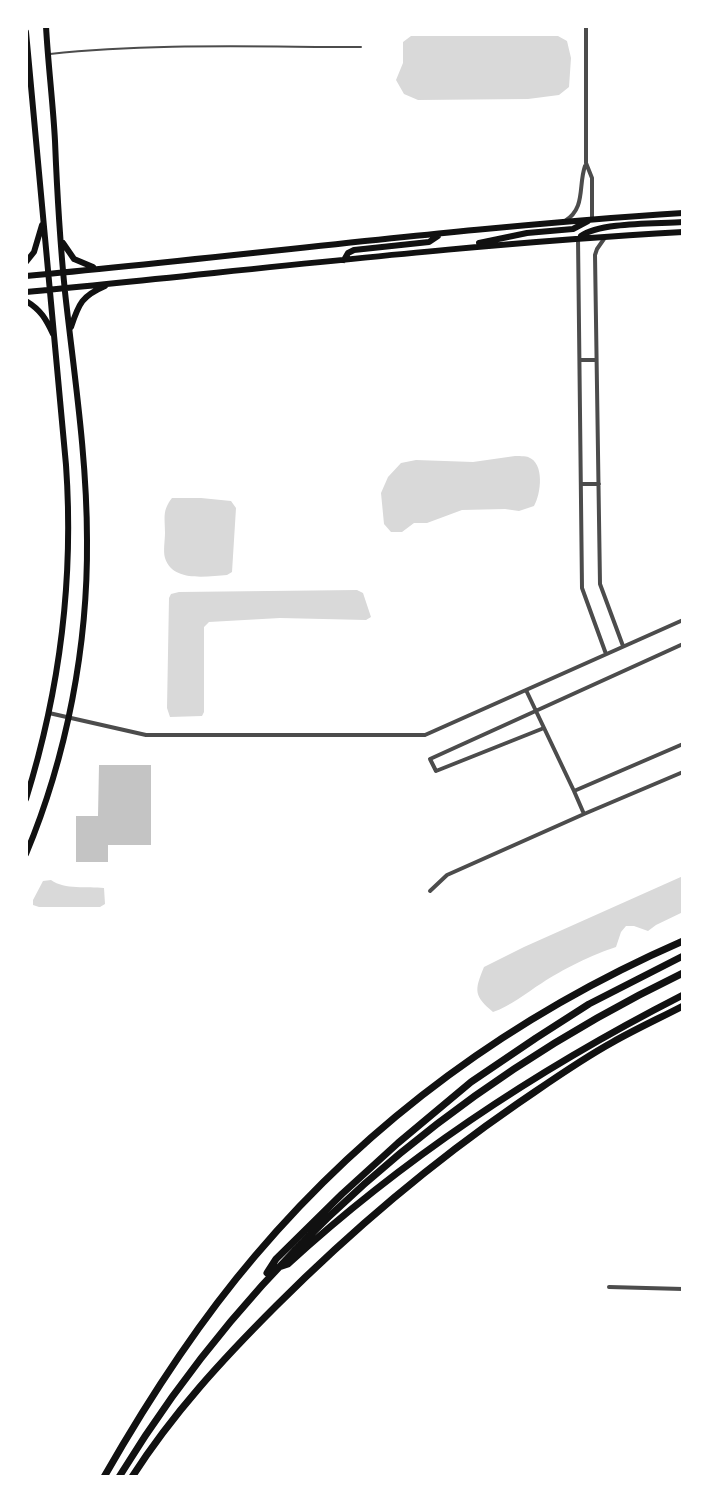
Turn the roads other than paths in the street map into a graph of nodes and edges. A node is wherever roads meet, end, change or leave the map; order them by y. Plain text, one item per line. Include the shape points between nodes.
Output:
1 (46, 26) edge
2 (586, 26) edge
3 (26, 32) edge
4 (361, 47) dead end
5 (48, 55) junction
6 (586, 163) junction
7 (683, 213) edge
8 (44, 217) junction
9 (592, 219) junction
10 (565, 221) junction
11 (683, 222) edge
12 (683, 232) edge
13 (441, 234) junction
14 (606, 236) junction
15 (578, 238) junction
16 (61, 239) junction
17 (468, 247) junction
18 (344, 260) junction
19 (26, 262) edge
20 (101, 269) junction
21 (64, 272) junction
22 (49, 274) junction
23 (26, 276) edge
24 (112, 283) junction
25 (65, 288) junction
26 (51, 289) junction
27 (26, 292) edge
28 (26, 301) edge
29 (70, 330) junction
30 (55, 340) junction
31 (580, 360) junction
32 (596, 360) junction
33 (581, 484) junction
34 (599, 484) junction
35 (683, 621) edge
36 (683, 644) edge
37 (623, 646) junction
38 (606, 654) junction
39 (526, 690) junction
40 (536, 711) junction
41 (49, 713) junction
42 (67, 718) junction
43 (544, 728) junction
44 (683, 744) edge
45 (683, 772) edge
46 (574, 791) junction
47 (26, 799) edge
48 (584, 814) junction
49 (26, 854) edge
50 (430, 891) dead end
51 (683, 941) edge
52 (683, 956) edge
53 (683, 973) edge
54 (683, 995) edge
55 (683, 1006) edge
56 (277, 1268) junction
57 (609, 1287) dead end
58 (683, 1289) edge
59 (255, 1292) junction
60 (104, 1477) edge
61 (119, 1477) edge
62 (132, 1477) edge

1 - 5 main road
2 - 6 street
3 - 8 main road
4 - 5 lane via 183,47
5 - 16 main road
6 - 9 street via 592,178
6 - 10 street via 578,209
7 - 9 main road
8 - 19 main road
8 - 22 main road
9 - 10 main road
9 - 17 main road via 573,229
10 - 13 main road
11 - 15 main road via 603,227
12 - 14 main road
13 - 18 main road via 429,242 354,250
13 - 20 main road
14 - 15 main road
14 - 32 street via 595,255
15 - 17 main road
15 - 31 street
16 - 20 main road via 74,259
16 - 21 main road
17 - 18 main road
18 - 24 main road
20 - 21 main road
21 - 22 main road
21 - 25 main road
22 - 23 main road
22 - 26 main road
24 - 25 main road
24 - 29 main road via 84,298
25 - 26 main road
25 - 29 main road
26 - 27 main road
26 - 30 main road
28 - 30 main road via 39,309
29 - 42 main road via 88,544 85,611
30 - 41 main road via 69,533 66,606
31 - 32 street
31 - 33 street
32 - 34 street
33 - 34 street
33 - 38 street via 582,588
34 - 37 street via 600,584
35 - 37 street
36 - 40 street
37 - 38 street
38 - 39 street
39 - 40 street
39 - 42 street via 425,735 146,735
40 - 43 street
40 - 43 street via 430,759 436,771
41 - 42 street
41 - 47 main road
42 - 49 main road
43 - 46 street
44 - 46 street
45 - 48 street
46 - 48 street
48 - 50 street via 447,875
51 - 60 highway via 608,976 502,1038 428,1090 348,1158 255,1256 210,1313
52 - 59 highway via 589,1004 471,1082 342,1194 276,1259
53 - 56 highway via 573,1031 469,1099 381,1168
54 - 56 highway via 571,1056 458,1127
55 - 62 highway via 548,1082 378,1211 213,1370
56 - 59 highway
57 - 58 street
59 - 61 highway via 204,1354

